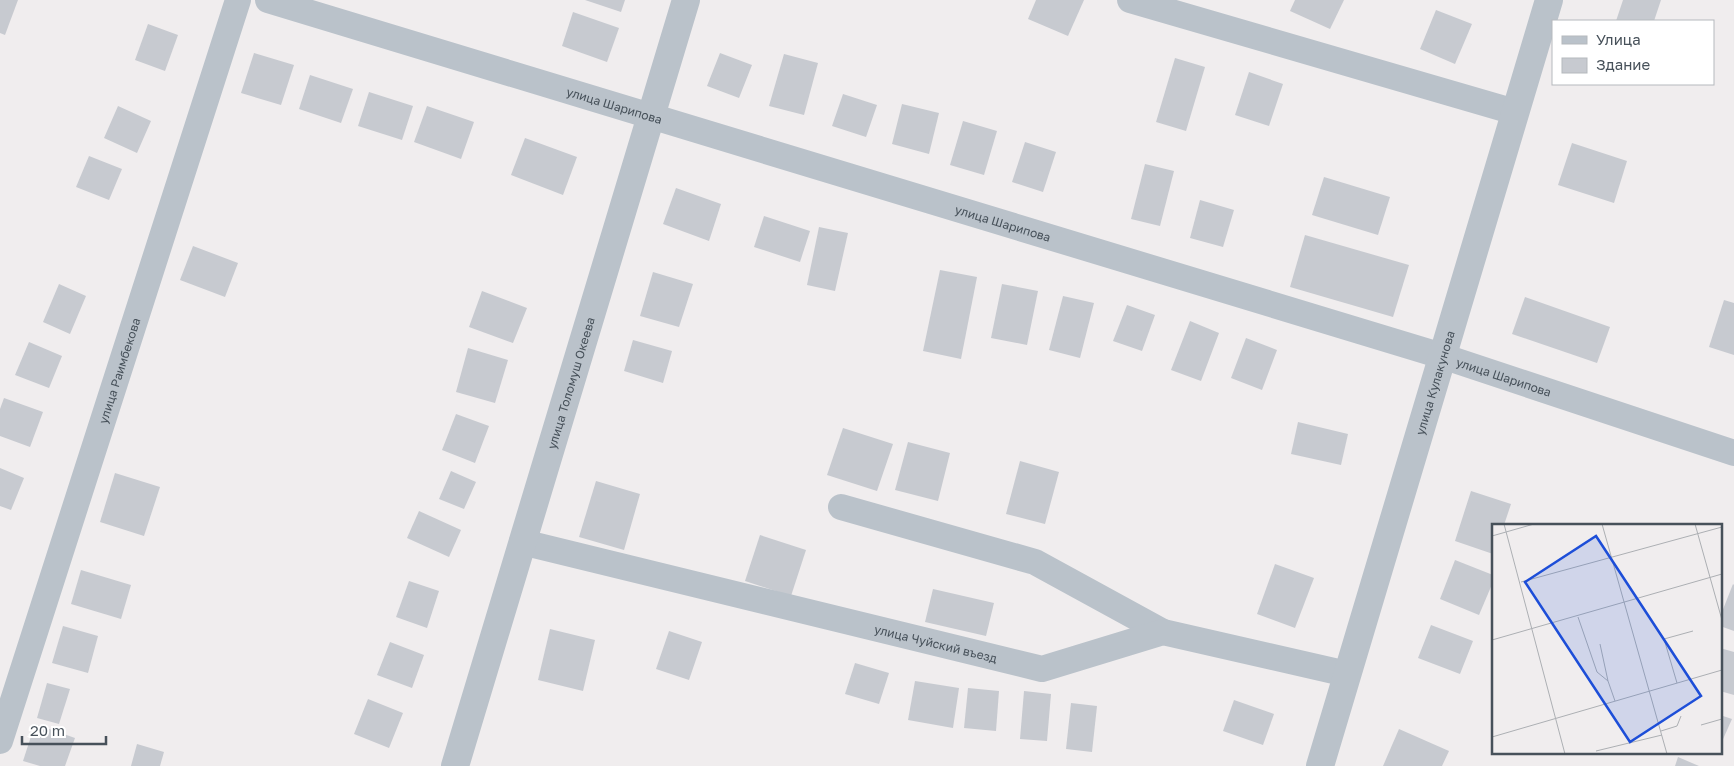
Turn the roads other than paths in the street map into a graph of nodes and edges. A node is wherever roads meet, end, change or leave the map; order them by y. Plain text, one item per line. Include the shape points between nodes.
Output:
1 (238, 0) edge
2 (268, 0) edge
3 (686, 0) edge
4 (1130, 0) edge
5 (1549, 0) edge
6 (1515, 112) junction
7 (651, 116) junction
8 (1442, 356) junction
9 (1734, 453) edge
10 (841, 507) dead end
11 (522, 542) junction
12 (1163, 632) junction
13 (1347, 674) junction
14 (0, 741) edge
15 (454, 766) edge
16 (1320, 766) edge

1 - 14 street, улица Раимбекова
2 - 7 street, улица Шарипова
3 - 7 street, улица Толомуш Океева
4 - 6 street
5 - 6 street, улица Кулакунова
6 - 8 street, улица Кулакунова
7 - 8 street, улица Шарипова
7 - 11 street, улица Толомуш Океева
8 - 9 street, улица Шарипова
8 - 13 street, улица Кулакунова
10 - 12 street via 1035,562
11 - 12 street, улица Чуйский въезд via 1042,669
11 - 15 street, улица Толомуш Океева
12 - 13 street, улица Чуйский въезд
13 - 16 street, улица Кулакунова

